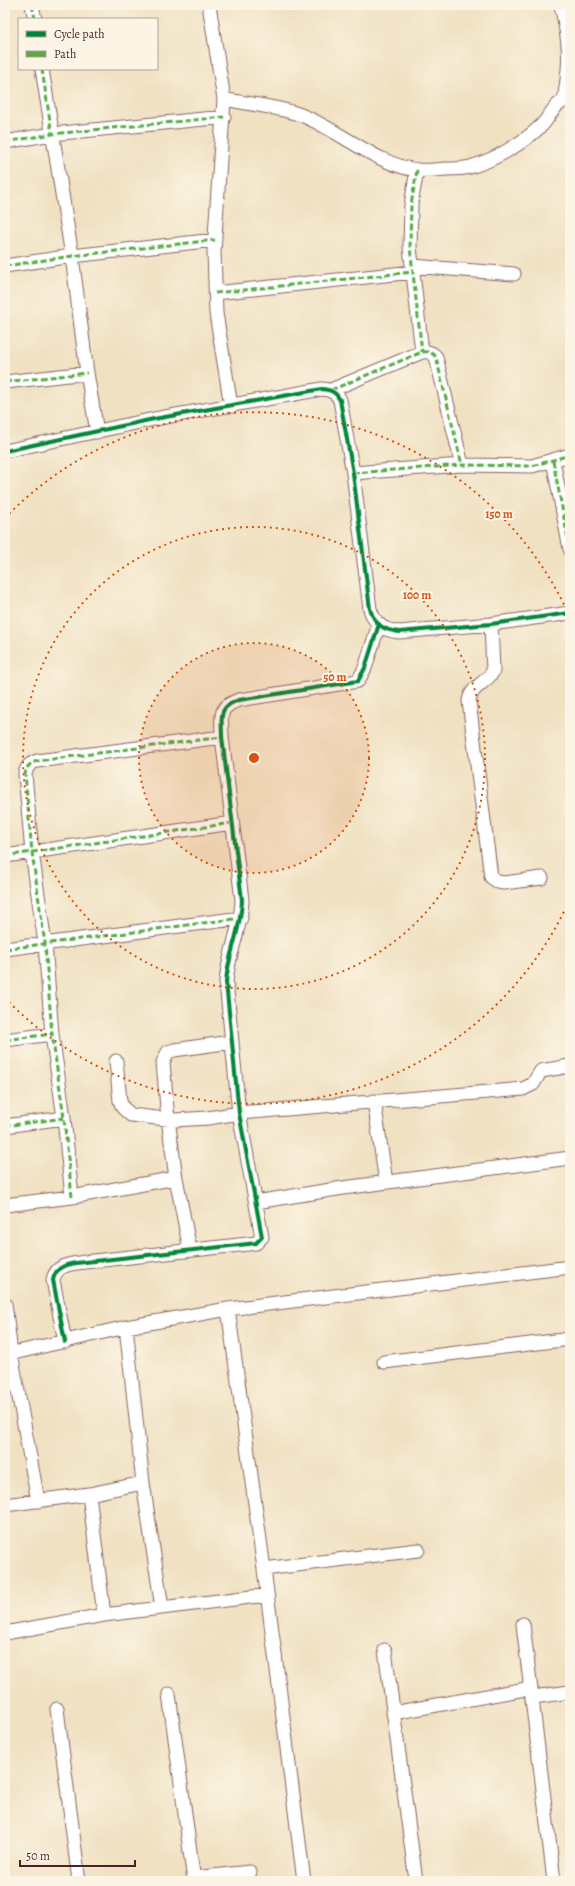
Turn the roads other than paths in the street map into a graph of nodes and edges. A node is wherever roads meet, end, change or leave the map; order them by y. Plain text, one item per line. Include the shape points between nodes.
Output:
1 (32, 5) edge
2 (209, 5) edge
3 (560, 5) edge
4 (35, 18) edge
5 (42, 70) edge
6 (224, 99) junction
7 (567, 100) edge
8 (224, 117) junction
9 (52, 134) junction
10 (5, 142) edge
11 (417, 170) junction
12 (215, 240) junction
13 (72, 256) junction
14 (5, 266) edge
15 (413, 269) junction
16 (514, 274) dead end
17 (215, 293) junction
18 (422, 352) junction
19 (87, 373) junction
20 (5, 382) edge
21 (331, 390) junction
22 (231, 406) junction
23 (97, 432) junction
24 (5, 451) edge
25 (570, 455) edge
26 (553, 461) junction
27 (462, 465) junction
28 (353, 473) junction
29 (570, 549) edge
30 (570, 613) edge
31 (379, 624) junction
32 (491, 624) junction
33 (222, 737) junction
34 (232, 823) junction
35 (32, 852) junction
36 (5, 856) edge
37 (542, 878) dead end
38 (241, 918) junction
39 (45, 944) junction
40 (5, 949) edge
41 (52, 1034) junction
42 (5, 1040) edge
43 (231, 1042) junction
44 (116, 1061) dead end
45 (570, 1066) edge
46 (374, 1101) junction
47 (239, 1113) junction
48 (64, 1118) junction
49 (168, 1119) junction
50 (5, 1126) edge
51 (570, 1158) edge
52 (176, 1178) junction
53 (386, 1182) junction
54 (72, 1197) junction
55 (256, 1202) junction
56 (5, 1205) edge
57 (190, 1250) junction
58 (570, 1266) edge
59 (5, 1304) edge
60 (228, 1309) junction
61 (126, 1327) junction
62 (570, 1339) edge
63 (65, 1342) junction
64 (8, 1354) edge
65 (384, 1362) dead end
66 (143, 1483) junction
67 (89, 1494) junction
68 (38, 1501) junction
69 (5, 1505) edge
70 (418, 1550) dead end
71 (264, 1569) junction
72 (267, 1594) junction
73 (162, 1608) junction
74 (104, 1615) junction
75 (523, 1624) dead end
76 (5, 1633) edge
77 (385, 1650) dead end
78 (532, 1692) junction
79 (570, 1692) edge
80 (169, 1694) dead end
81 (57, 1709) dead end
82 (393, 1713) junction
83 (250, 1872) dead end
84 (194, 1880) edge
85 (79, 1881) edge
86 (304, 1881) edge
87 (416, 1881) edge
88 (554, 1881) edge

1 - 4 street
2 - 6 street
3 - 7 street via 570,52
5 - 9 street
6 - 8 street
6 - 11 street via 300,115 325,125 395,164
7 - 11 street via 557,105 543,124 531,134 486,162 467,168
8 - 9 street
8 - 12 street
9 - 10 street
9 - 13 street
11 - 15 street via 410,220
12 - 13 street
12 - 17 street
13 - 14 street
13 - 19 street
15 - 16 street
15 - 17 street
15 - 18 street
17 - 22 street
18 - 21 street
18 - 27 street via 427,351 436,357
19 - 20 street
19 - 23 street
21 - 22 street via 322,389
21 - 28 street via 340,400
22 - 23 street
23 - 24 street
25 - 26 street
26 - 27 street via 512,467
26 - 29 street
27 - 28 street
28 - 31 street via 370,609 373,618
30 - 32 street
31 - 32 street via 388,631 399,632
31 - 33 street via 365,668 358,680 228,704 222,711
32 - 37 street via 493,671 473,690 469,701 491,877 504,883
33 - 34 street
33 - 35 street via 30,763 25,774
34 - 35 street
34 - 38 street via 242,888
35 - 36 street
35 - 39 street
38 - 39 street
38 - 43 street via 226,982
39 - 40 street
39 - 41 street
41 - 42 street
41 - 48 street
43 - 47 street
43 - 49 street via 168,1052 163,1062
44 - 49 street via 123,1108 132,1115
45 - 46 street via 541,1071 533,1084 523,1089
46 - 47 street
46 - 53 street
47 - 49 street via 208,1118
47 - 55 street
48 - 50 street
48 - 54 street
49 - 52 street
51 - 53 street
52 - 54 street
52 - 57 street
53 - 55 street
54 - 56 street
55 - 57 street via 262,1237 260,1240 248,1244
57 - 63 street via 85,1262 59,1268 53,1280
58 - 60 street
59 - 64 street
60 - 61 street
60 - 71 street
61 - 63 street
61 - 66 street
62 - 65 street
63 - 64 street
64 - 68 street
66 - 67 street
66 - 73 street
67 - 68 street
67 - 74 street
68 - 69 street
70 - 71 street
71 - 72 street
72 - 73 street
72 - 86 street
73 - 74 street
74 - 76 street
75 - 78 street
77 - 82 street
78 - 79 street
78 - 82 street
78 - 88 street
80 - 84 street
81 - 85 street
82 - 87 street
83 - 84 street

